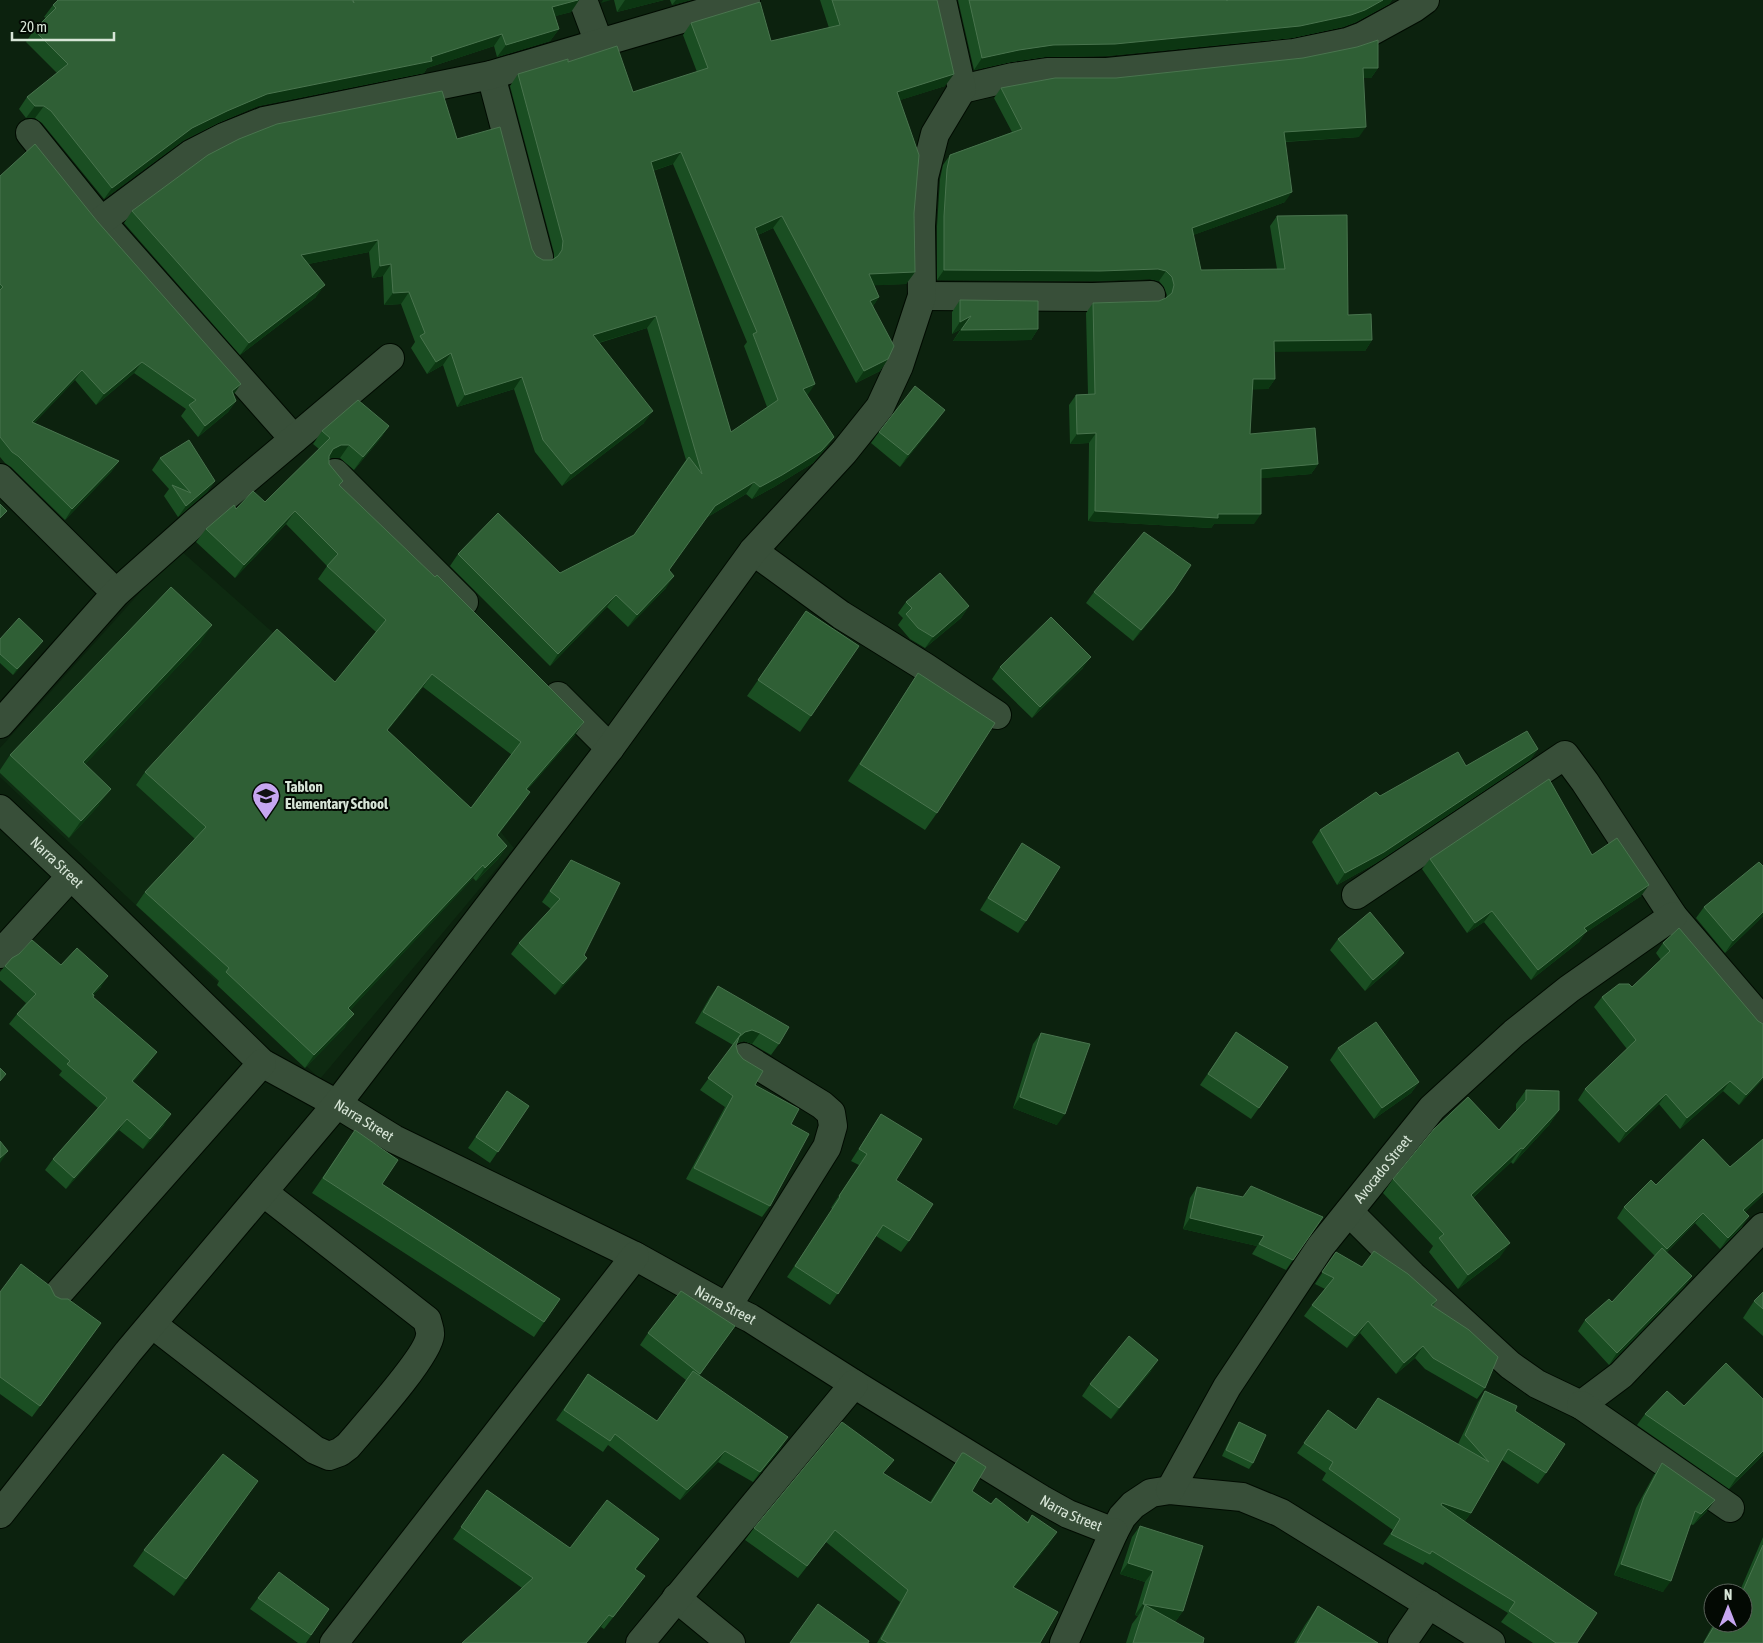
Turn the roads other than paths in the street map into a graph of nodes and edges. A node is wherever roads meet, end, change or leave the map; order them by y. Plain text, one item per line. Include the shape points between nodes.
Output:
1 (583, 0) edge
2 (746, 0) edge
3 (942, 0) edge
4 (1425, 0) edge
5 (599, 43) junction
6 (492, 75) junction
7 (962, 89) junction
8 (30, 133) dead end
9 (100, 221) junction
10 (539, 257) edge
11 (1150, 295) dead end
12 (922, 296) junction
13 (390, 358) dead end
14 (294, 439) junction
15 (335, 473) edge
16 (0, 478) edge
17 (753, 551) junction
18 (116, 593) junction
19 (483, 621) edge
20 (539, 678) edge
21 (997, 716) dead end
22 (0, 724) edge
23 (610, 748) junction
24 (0, 809) edge
25 (71, 876) junction
26 (1356, 895) dead end
27 (1673, 916) junction
28 (0, 954) edge
29 (1763, 1021) edge
30 (744, 1057) edge
31 (262, 1064) junction
32 (336, 1104) junction
33 (263, 1192) junction
34 (1349, 1212) junction
35 (1763, 1226) edge
36 (635, 1256) junction
37 (57, 1295) edge
38 (727, 1307) junction
39 (152, 1324) junction
40 (854, 1384) junction
41 (1581, 1405) junction
42 (1170, 1490) junction
43 (1730, 1508) dead end
44 (0, 1514) edge
45 (1114, 1532) junction
46 (676, 1598) junction
47 (1429, 1604) junction
48 (334, 1643) edge
49 (640, 1643) edge
50 (731, 1643) edge
51 (1064, 1643) edge
52 (1402, 1643) edge
53 (1492, 1643) edge

1 - 5 street
2 - 5 street
3 - 7 street
4 - 7 street via 1364,36 1294,54 1107,72 1047,72
5 - 6 street
6 - 9 street via 264,121 191,154
6 - 10 street
7 - 12 street via 935,134 924,177
8 - 9 street
9 - 14 street
11 - 12 street
12 - 17 street via 899,366 880,406 844,452
13 - 14 street
14 - 18 street
15 - 19 street
16 - 18 street
17 - 21 street via 841,615
17 - 23 street
18 - 22 street
20 - 23 street
23 - 32 street
24 - 25 street, Narra Street
25 - 28 street
25 - 31 street, Narra Street
26 - 27 street via 1565,755
27 - 29 street
27 - 34 street, Avocado Street via 1569,989 1507,1039 1432,1108
30 - 38 street via 822,1105 831,1113 833,1126 827,1147
31 - 32 street, Narra Street
31 - 37 street
32 - 33 street
32 - 36 street, Narra Street via 394,1139
33 - 39 street
33 - 39 street via 427,1320 431,1334 428,1345 348,1446 329,1456 315,1450
34 - 41 street via 1510,1365 1537,1384
34 - 42 street, Avocado Street via 1321,1246 1227,1387
35 - 41 street via 1622,1375
36 - 38 street, Narra Street
36 - 48 street
38 - 40 street, Narra Street via 750,1318
39 - 44 street
40 - 45 street, Narra Street via 1061,1510
40 - 46 street
41 - 43 street
42 - 45 street, Narra Street via 1151,1493 1133,1505
42 - 47 street, Narra Street via 1242,1498 1281,1513
45 - 51 street
46 - 49 street
46 - 50 street
47 - 52 street
47 - 53 street, Narra Street

